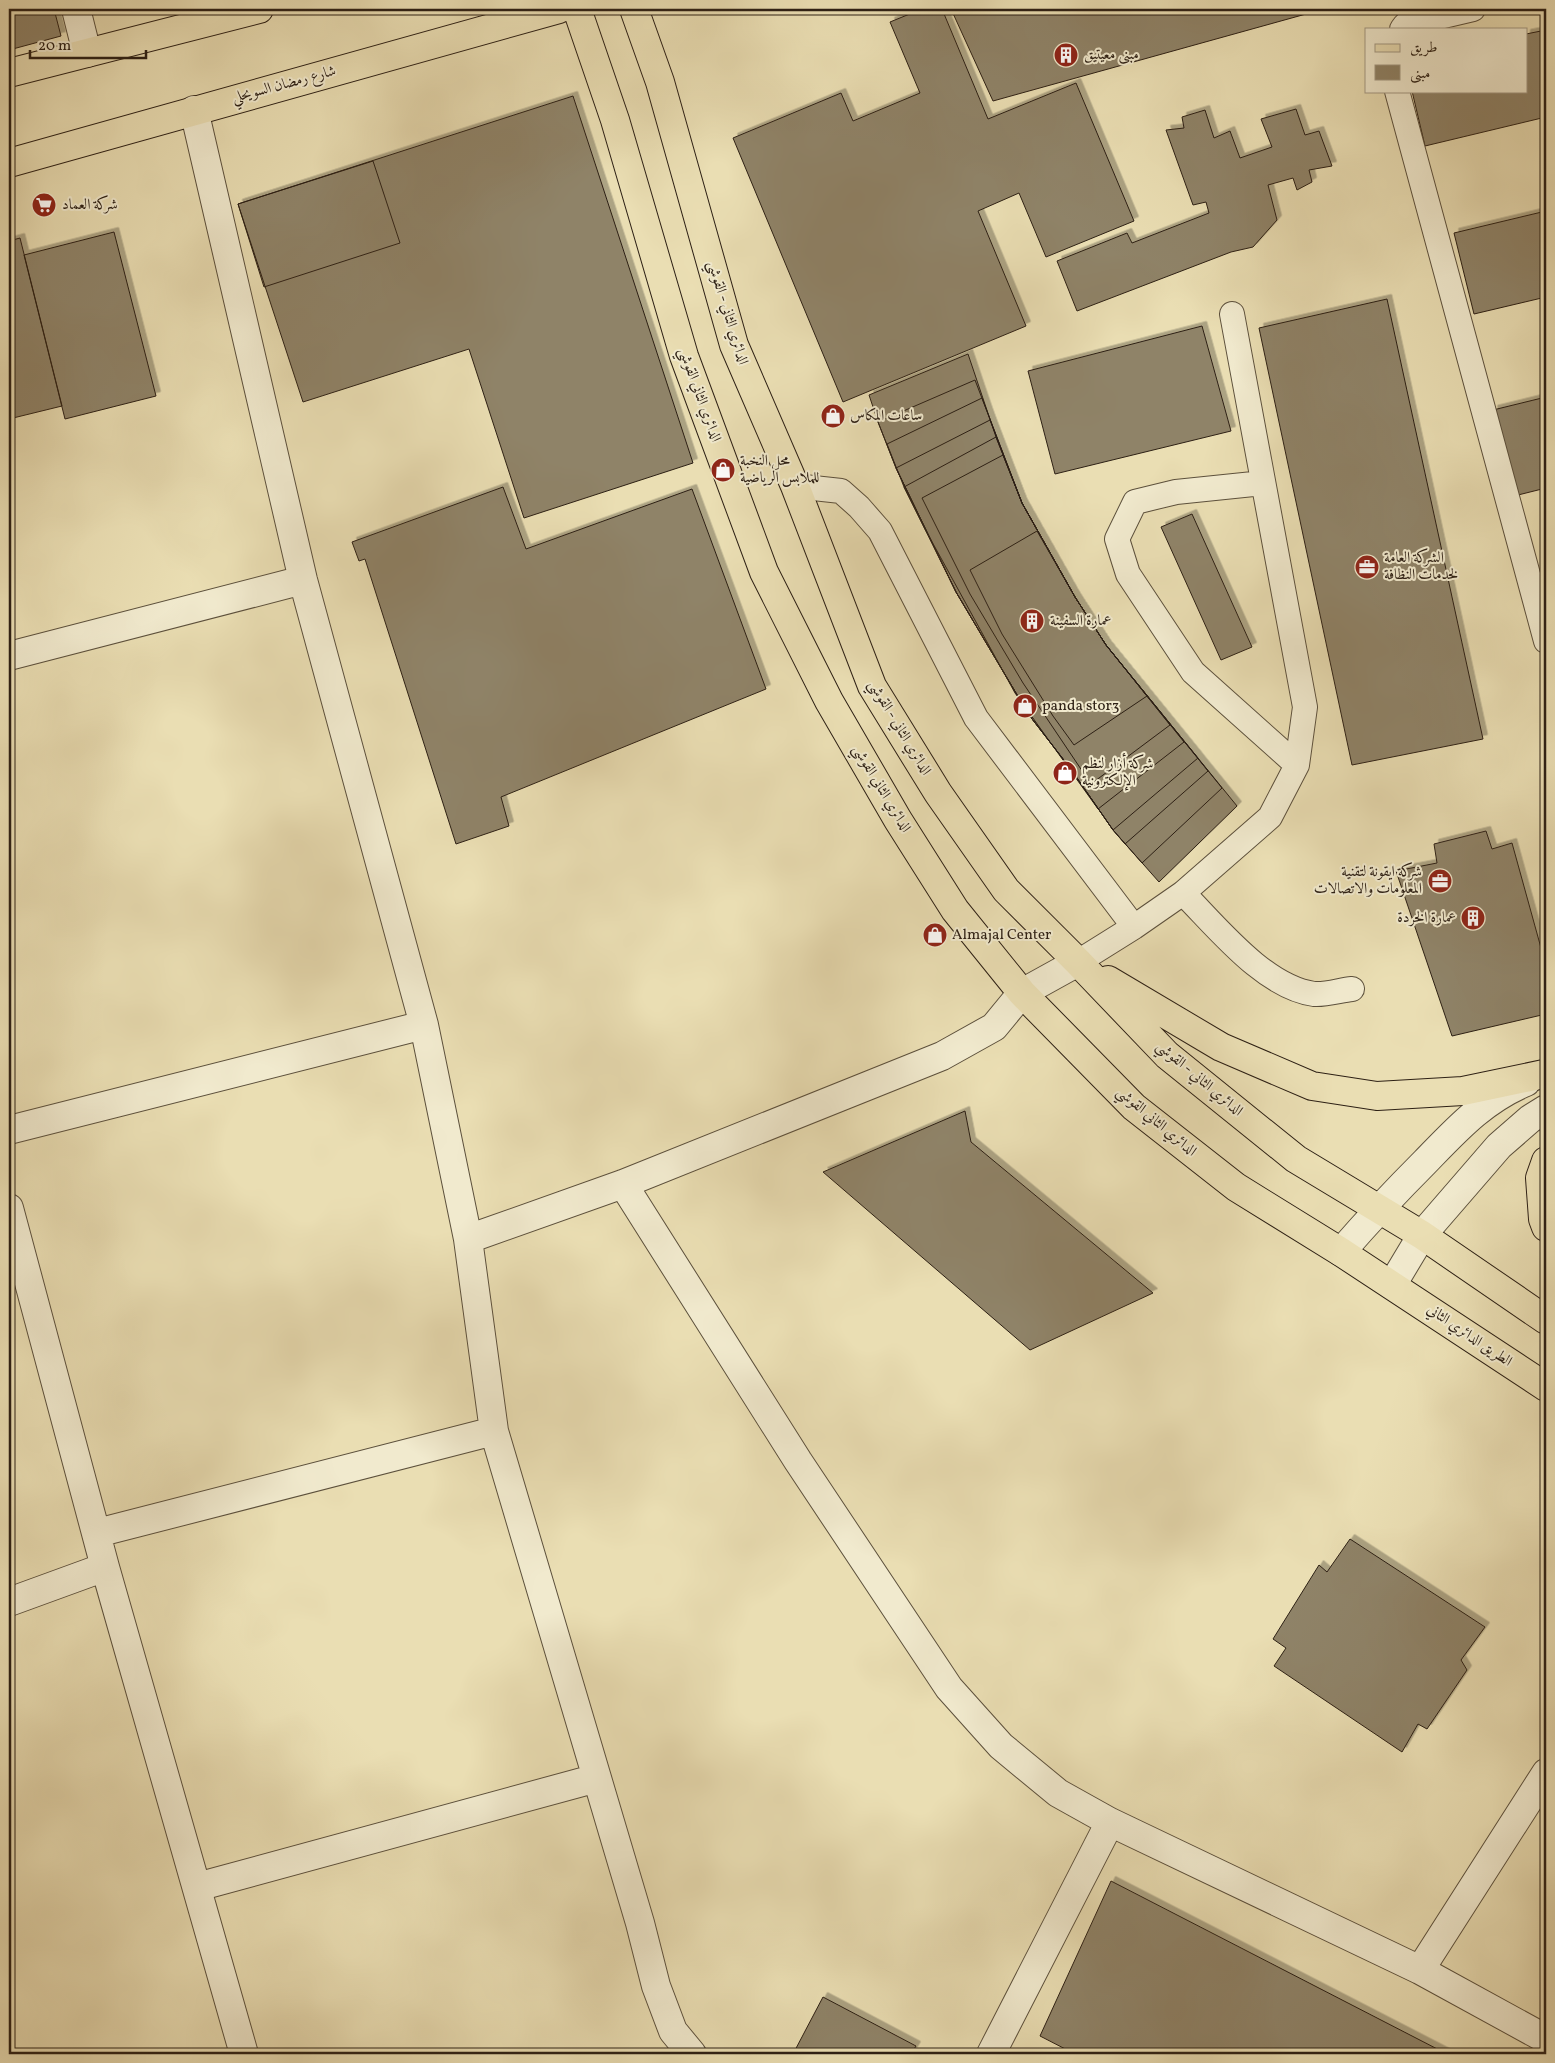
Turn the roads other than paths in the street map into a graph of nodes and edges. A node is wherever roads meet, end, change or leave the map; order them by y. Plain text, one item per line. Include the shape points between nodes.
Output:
1 (76, 9) edge
2 (259, 9) edge
3 (559, 9) edge
4 (577, 9) edge
5 (634, 9) edge
6 (1473, 9) edge
7 (1403, 28) edge
8 (87, 53) junction
9 (9, 74) edge
10 (1397, 92) edge
11 (194, 110) junction
12 (9, 163) edge
13 (1232, 314) dead end
14 (1263, 483) junction
15 (795, 486) junction
16 (303, 580) junction
17 (1546, 641) edge
18 (9, 656) edge
19 (1297, 765) junction
20 (1183, 893) junction
21 (1134, 927) junction
22 (1078, 962) junction
23 (1352, 989) dead end
24 (1022, 993) junction
25 (424, 1024) junction
26 (1545, 1074) edge
27 (1546, 1109) edge
28 (9, 1130) edge
29 (1546, 1161) edge
30 (623, 1184) junction
31 (9, 1208) edge
32 (1378, 1210) junction
33 (1546, 1226) edge
34 (1422, 1235) junction
35 (468, 1239) junction
36 (13, 1241) edge
37 (1341, 1252) junction
38 (1392, 1285) junction
39 (1546, 1320) edge
40 (1546, 1387) edge
41 (494, 1431) junction
42 (97, 1533) junction
43 (105, 1567) junction
44 (9, 1602) edge
45 (1546, 1773) edge
46 (597, 1778) junction
47 (1110, 1822) junction
48 (197, 1887) junction
49 (1420, 1970) junction
50 (1546, 2038) edge
51 (244, 2054) edge
52 (692, 2054) edge
53 (991, 2054) edge

1 - 8 street
2 - 8 main road
3 - 11 main road, شارع رمضان السويحلي
4 - 24 main road, الدائري الثاني القوشي via 615,120 684,356 764,572 829,701 898,820 955,910
5 - 15 main road, الدائري الثاني - القوشي via 660,82 734,345
6 - 7 lane
8 - 9 main road
10 - 17 lane
11 - 12 main road, شارع رمضان السويحلي
11 - 16 street
13 - 14 lane
14 - 19 lane via 1305,707
14 - 19 lane via 1176,492 1135,502 1117,539 1128,574 1193,672
15 - 21 lane via 841,491 880,531 976,718
15 - 22 main road, الدائري الثاني - القوشي via 872,686 938,793 1006,890
16 - 18 street
16 - 25 street
19 - 20 lane via 1270,817
20 - 21 lane
20 - 23 lane via 1256,966 1286,985 1315,994
21 - 22 lane
22 - 24 street
22 - 26 main road via 1221,1047 1312,1086 1377,1096 1464,1091
22 - 32 main road, الدائري الثاني - القوشي via 1167,1056 1296,1159
24 - 30 street via 994,1027 942,1056
24 - 37 main road, الدائري الثاني القوشي via 1134,1107 1236,1187
25 - 28 street
25 - 35 street
26 - 32 street via 1508,1089 1474,1112
27 - 34 street via 1499,1146
29 - 33 main road via 1540,1178
30 - 35 street
30 - 47 street via 798,1461 949,1688 1001,1746 1058,1793
31 - 36 street
32 - 34 main road, الدائري الثاني - القوشي
32 - 37 street
34 - 38 street
34 - 39 main road, الدائري الثاني - القوشي
35 - 41 street
36 - 42 street
37 - 38 main road, الدائري الثاني القوشي
38 - 40 main road, الطريق الدائري الثاني
41 - 42 street
41 - 46 street
42 - 43 street
43 - 44 street
43 - 48 street
45 - 49 street
46 - 48 street
46 - 52 street via 656,1986 673,2031
47 - 49 street
47 - 53 street
48 - 51 street
49 - 50 street

